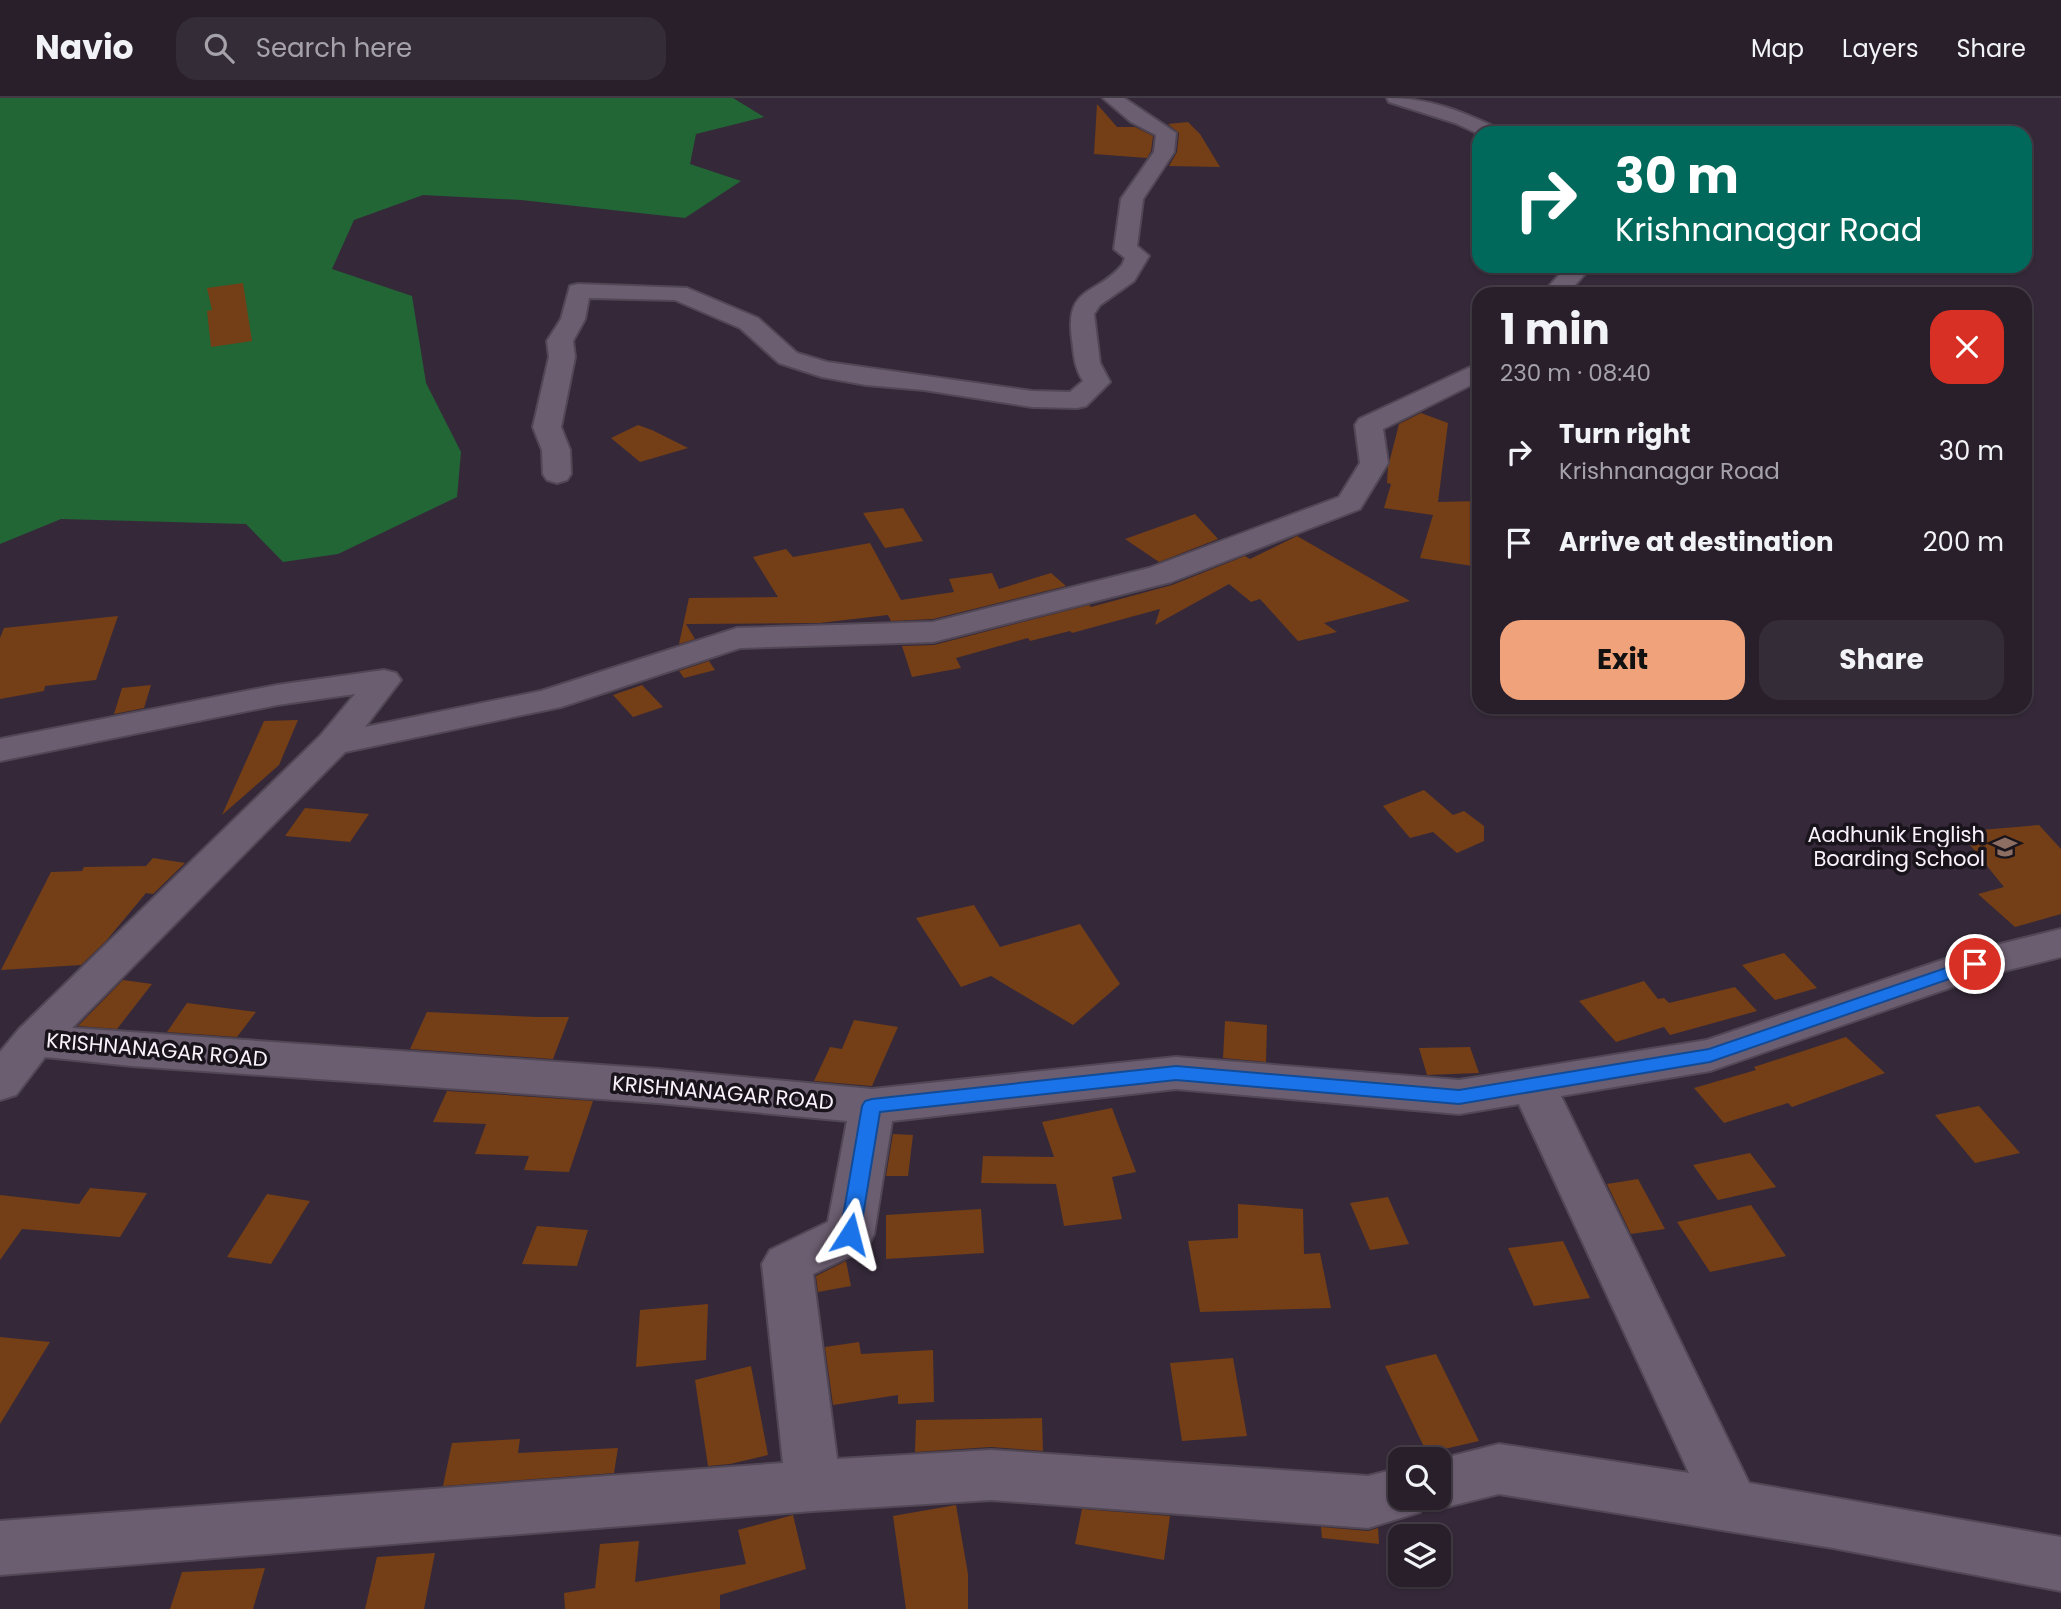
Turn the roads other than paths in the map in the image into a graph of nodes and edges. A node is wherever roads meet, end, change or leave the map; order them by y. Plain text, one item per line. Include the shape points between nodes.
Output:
1 (1112, 98) edge
2 (1396, 98) edge
3 (1477, 126) edge
4 (1574, 273) edge
5 (1560, 287) edge
6 (1472, 375) edge
7 (557, 474) dead end
8 (333, 744) junction
9 (0, 750) edge
10 (2061, 943) edge
11 (34, 1040) junction
12 (0, 1083) edge
13 (1533, 1085) junction
14 (872, 1106) junction
15 (1451, 1481) edge
16 (813, 1486) junction
17 (1388, 1497) edge
18 (1731, 1505) junction
19 (0, 1548) edge
20 (2061, 1564) edge

1 - 7 street via 1166,133 1164,152 1132,199 1125,248 1138,256 1135,265 1128,276 1091,299 1082,312 1087,369 1097,382 1077,400 1032,400 822,369 788,358 749,323 679,293 578,290 573,319 561,341 562,357 547,427 556,450
2 - 3 street
4 - 5 street
6 - 8 street via 1369,425 1374,463 1350,503 1160,575 933,632 737,638 549,700
8 - 9 street via 384,680 277,695
8 - 11 street
10 - 13 street, KRISHNANAGAR ROAD via 1975,964 1710,1055
11 - 12 street
11 - 14 street, KRISHNANAGAR ROAD
13 - 14 street, KRISHNANAGAR ROAD via 1459,1097 1176,1073
13 - 18 street
14 - 16 street via 850,1234 787,1264
15 - 18 street via 1499,1469
16 - 17 street via 991,1475 1368,1502
16 - 19 street
18 - 20 street

